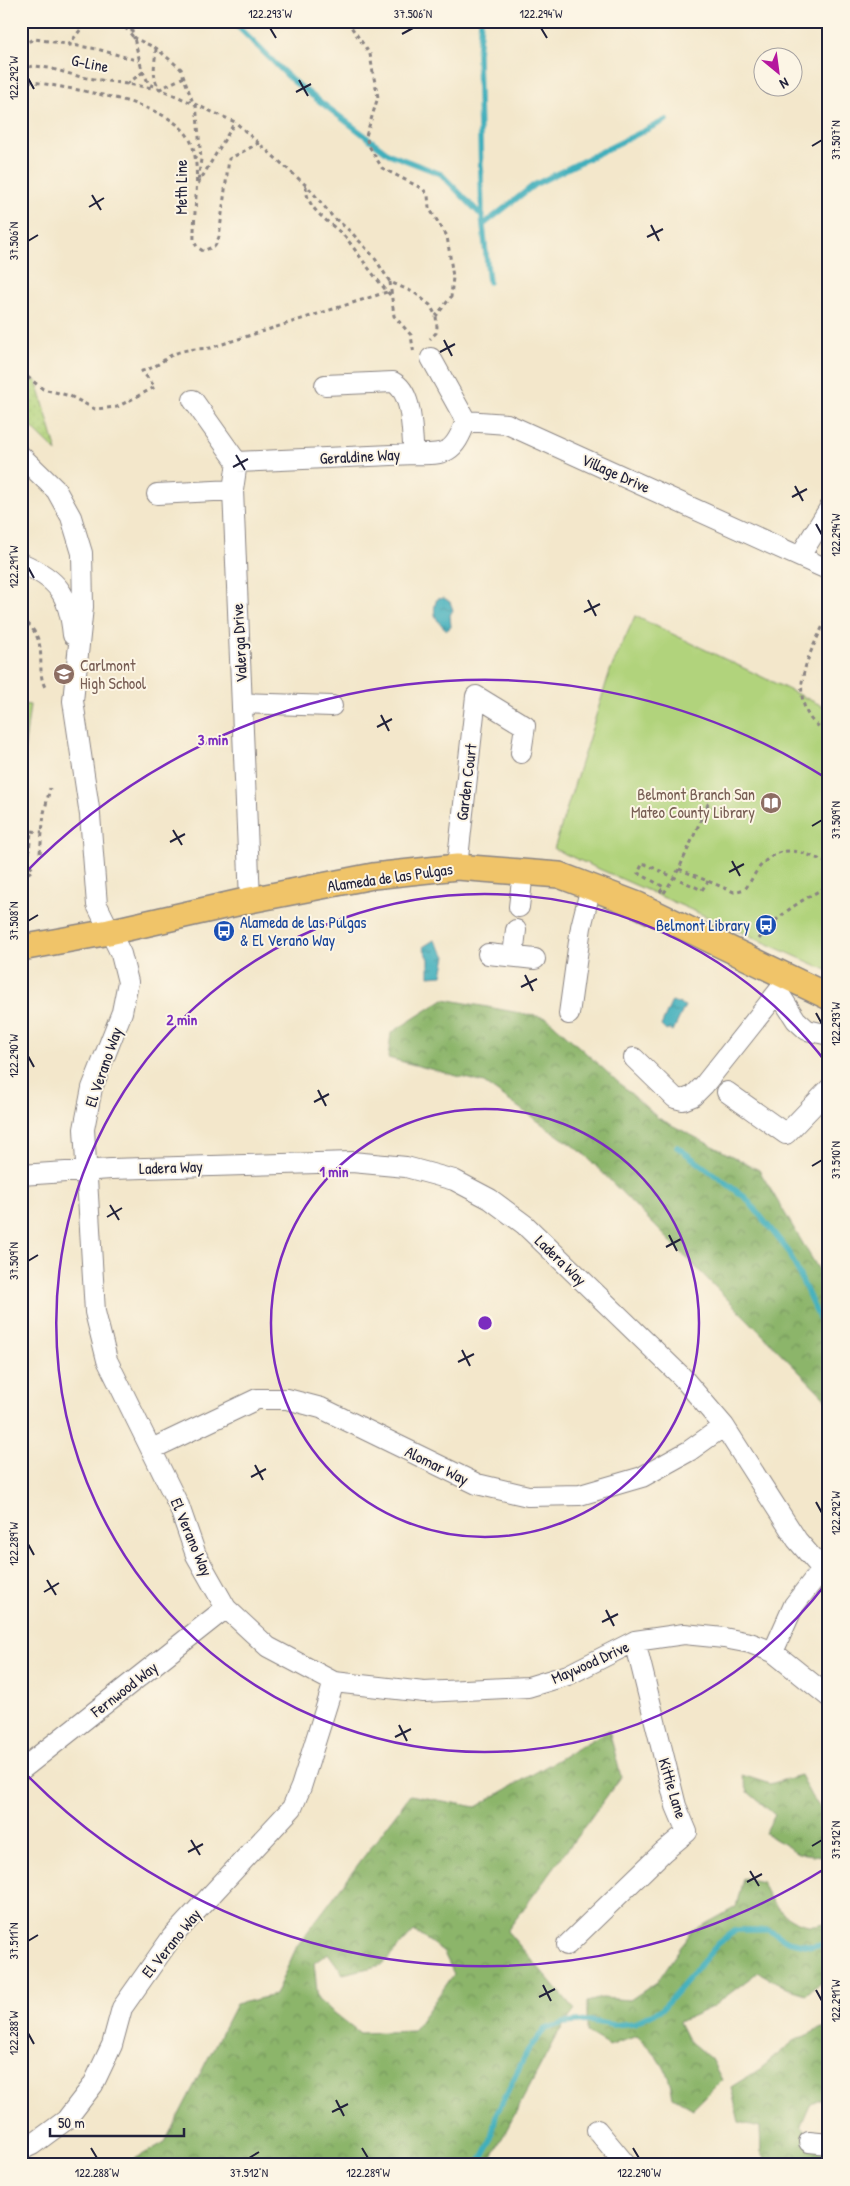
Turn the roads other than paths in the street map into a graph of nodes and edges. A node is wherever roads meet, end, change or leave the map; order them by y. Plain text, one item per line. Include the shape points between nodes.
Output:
1 (426, 349) road end
2 (325, 384) dead end
3 (193, 400) dead end
4 (466, 422) junction
5 (414, 454) junction
6 (21, 456) edge
7 (237, 462) junction
8 (233, 490) junction
9 (157, 494) dead end
10 (829, 510) edge
11 (800, 556) junction
12 (21, 563) edge
13 (829, 570) edge
14 (75, 664) junction
15 (242, 703) junction
16 (332, 706) dead end
17 (521, 753) dead end
18 (457, 867) junction
19 (523, 872) junction
20 (591, 887) junction
21 (250, 900) junction
22 (519, 907) dead end
23 (516, 930) dead end
24 (109, 932) junction
25 (21, 948) edge
26 (488, 954) dead end
27 (513, 956) junction
28 (534, 959) dead end
29 (783, 985) junction
30 (829, 997) edge
31 (569, 1014) dead end
32 (829, 1035) edge
33 (634, 1058) dead end
34 (829, 1089) edge
35 (726, 1092) dead end
36 (88, 1171) junction
37 (21, 1175) edge
38 (724, 1426) junction
39 (152, 1450) junction
40 (226, 1608) junction
41 (635, 1641) junction
42 (773, 1652) junction
43 (334, 1682) junction
44 (829, 1697) edge
45 (21, 1770) edge
46 (567, 1945) dead end
47 (597, 2130) dead end
48 (21, 2150) edge
49 (626, 2165) edge

1 - 4 street
2 - 5 street via 393,382 399,385 410,407
3 - 7 street
4 - 5 street, Geraldine Way via 457,443 438,455
4 - 11 street, Village Drive via 507,424
5 - 7 street, Geraldine Way
6 - 14 street via 56,490 81,545 83,607
7 - 8 street, Valerga Drive
8 - 9 street
8 - 15 street, Valerga Drive
10 - 11 street
11 - 13 street, Village Drive
12 - 14 street via 45,575 58,587 71,615
14 - 24 street, El Verano Way via 73,701 92,825 94,886 97,905
15 - 16 street
15 - 21 street, Valerga Drive
17 - 18 street, Garden Court via 525,726 476,696
18 - 19 main road, Alameda de las Pulgas
18 - 21 main road, Alameda de las Pulgas via 373,876
19 - 20 main road, Alameda de las Pulgas via 559,875
19 - 22 street
20 - 29 main road, Alameda de las Pulgas via 638,905
20 - 31 street via 581,927
21 - 24 main road, Alameda de las Pulgas
23 - 27 street
24 - 25 main road, Alameda de las Pulgas
24 - 36 street, El Verano Way via 121,954 128,982 122,1012 92,1088 84,1129
26 - 27 street
27 - 28 street
29 - 30 main road, Alameda de las Pulgas
29 - 32 street via 796,1020 808,1030
29 - 33 street via 693,1096 683,1100 674,1098
34 - 35 street via 786,1134
36 - 37 street, Ladera Way
36 - 38 street, Ladera Way via 352,1162 406,1167 454,1180 490,1199 525,1225 682,1377
36 - 39 street, El Verano Way via 94,1312 107,1360
38 - 39 street, Alomar Way via 689,1451 642,1477 580,1495 528,1496 476,1484 322,1408 287,1399 257,1399
38 - 42 street, Ladera Way via 797,1540 822,1568 794,1605
39 - 40 street, El Verano Way via 179,1506 196,1555
40 - 43 street, El Verano Way via 268,1648
40 - 45 street, Fernwood Way
41 - 42 street, Maywood Drive via 684,1634 741,1641
41 - 43 street, Maywood Drive via 568,1675 528,1687 424,1692
41 - 46 street, Kittie Lane via 676,1806 687,1832
42 - 44 street, Maywood Drive
43 - 48 street, El Verano Way via 292,1808 172,1937 122,2008 112,2045 93,2085 66,2120
47 - 49 street

